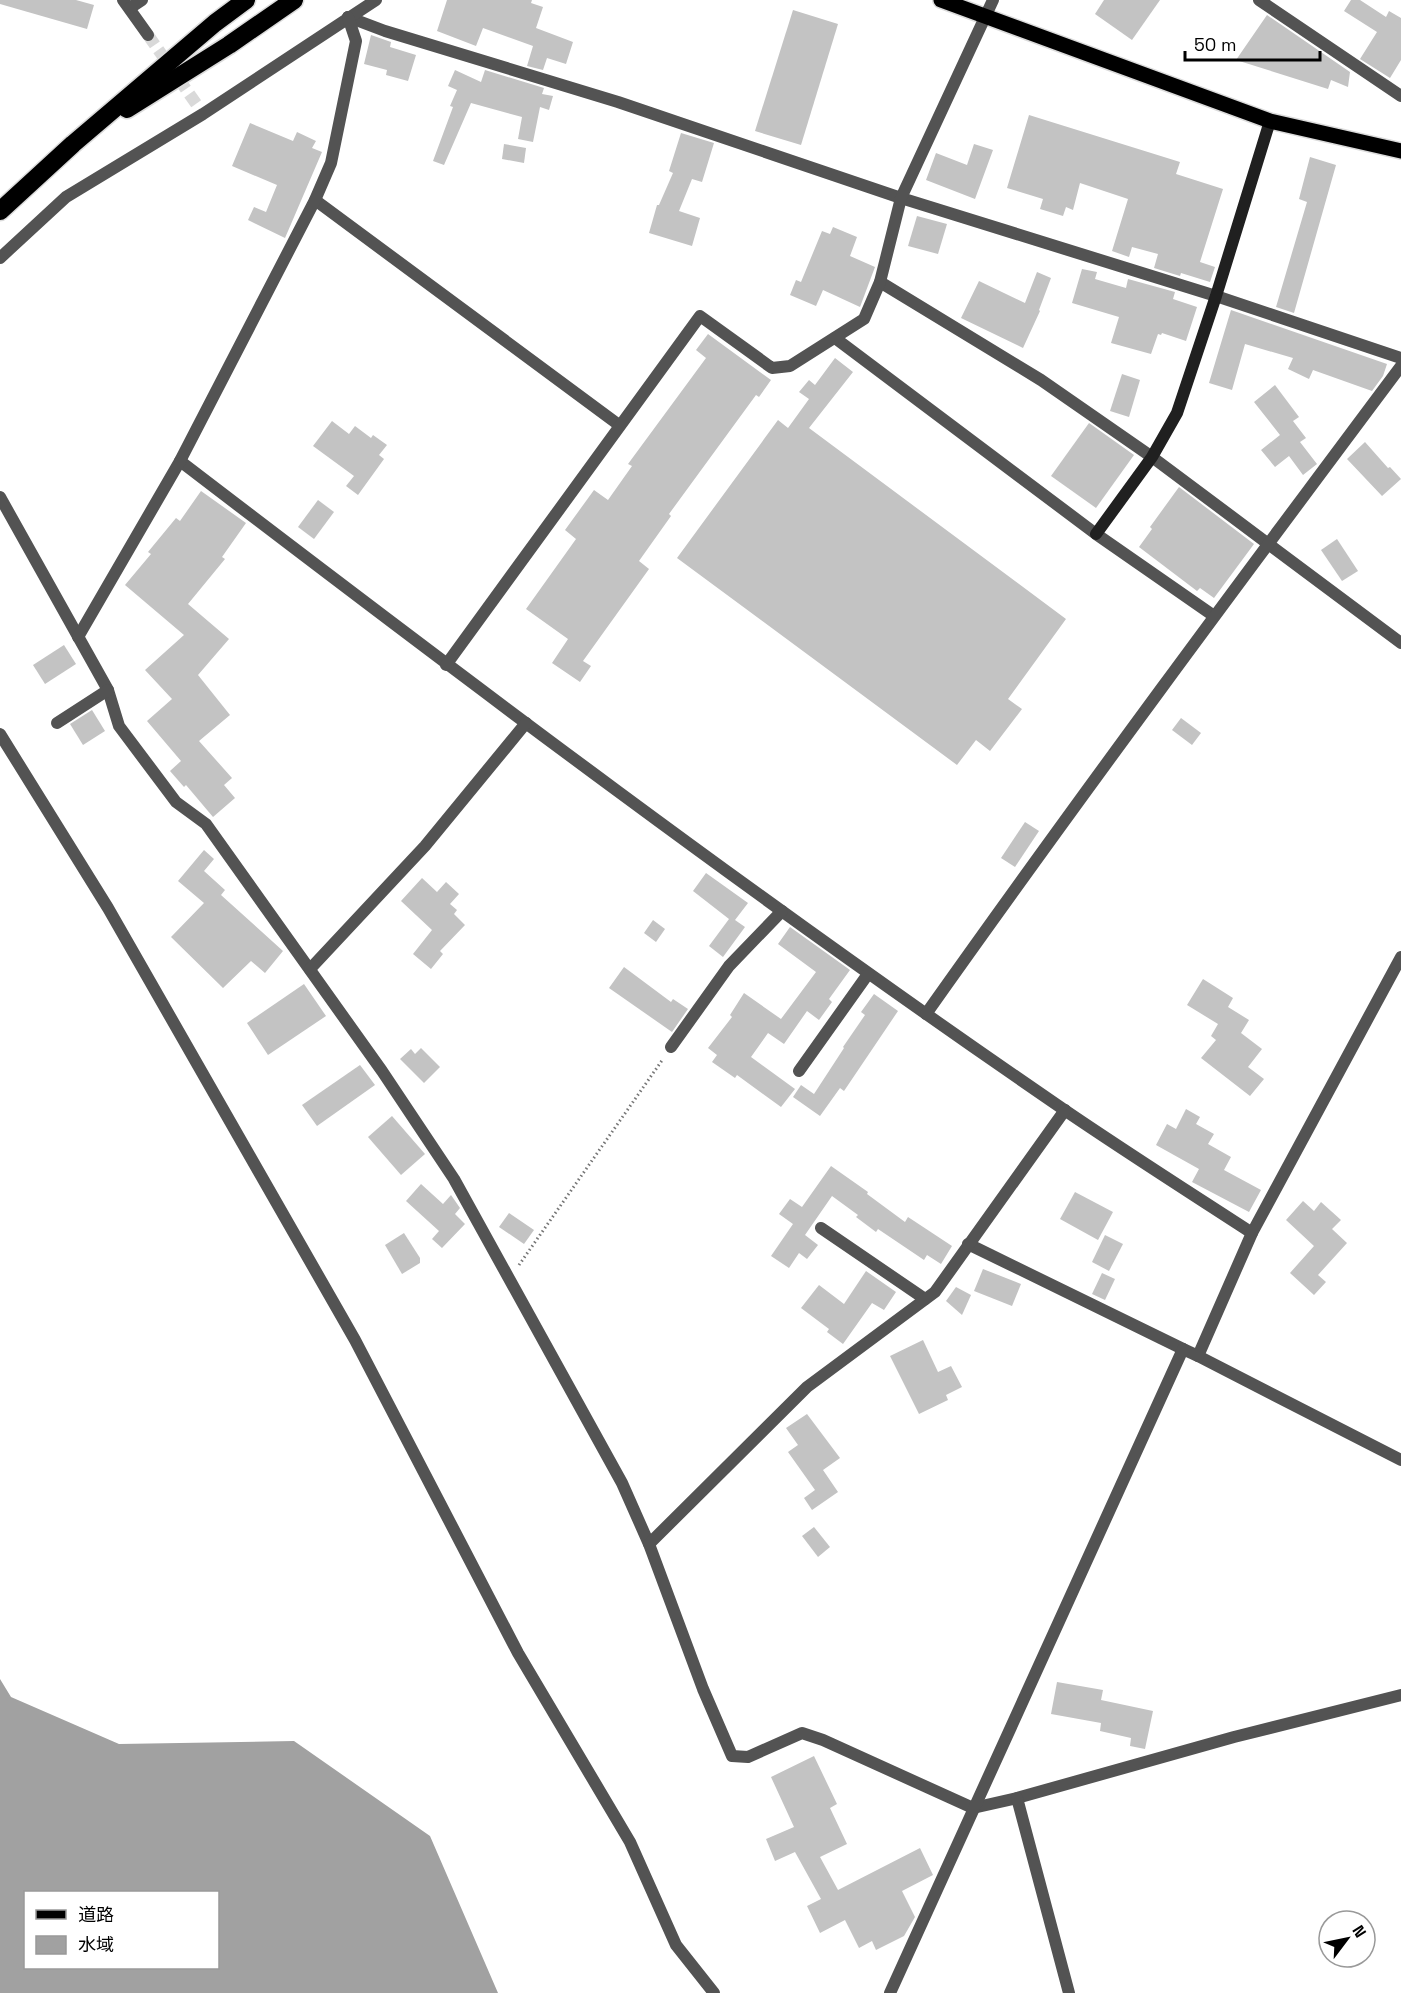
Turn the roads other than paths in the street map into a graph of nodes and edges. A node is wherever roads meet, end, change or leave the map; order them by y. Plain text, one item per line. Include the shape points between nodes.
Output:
1 (142, 0) edge
2 (246, 0) edge
3 (294, 0) edge
4 (376, 0) edge
5 (941, 0) edge
6 (993, 0) edge
7 (1259, 0) edge
8 (126, 4) edge
9 (985, 16) junction
10 (348, 17) junction
11 (148, 35) tunnel mouth
12 (1401, 96) edge
13 (1270, 121) junction
14 (73, 144) junction
15 (1401, 151) edge
16 (901, 198) junction
17 (315, 200) junction
18 (0, 211) edge
19 (0, 258) edge
20 (880, 282) junction
21 (1216, 296) junction
22 (835, 338) junction
23 (1401, 358) edge
24 (1401, 366) edge
25 (619, 424) junction
26 (1152, 457) junction
27 (180, 461) junction
28 (0, 497) edge
29 (1096, 534) junction
30 (1268, 544) junction
31 (1214, 616) junction
32 (78, 637) junction
33 (1401, 643) edge
34 (446, 665) junction
35 (108, 690) junction
36 (57, 723) dead end
37 (526, 723) junction
38 (0, 734) edge
39 (782, 911) junction
40 (1401, 957) edge
41 (310, 969) junction
42 (868, 974) junction
43 (926, 1014) junction
44 (671, 1047) road end
45 (799, 1071) dead end
46 (1065, 1110) junction
47 (821, 1228) dead end
48 (1252, 1233) junction
49 (968, 1244) junction
50 (925, 1299) junction
51 (1183, 1349) junction
52 (1198, 1356) junction
53 (1401, 1460) edge
54 (649, 1544) junction
55 (1401, 1695) edge
56 (1017, 1798) junction
57 (973, 1808) junction
58 (714, 1993) edge
59 (890, 1993) edge
60 (1068, 1993) edge

1 - 8 street
2 - 14 highway
3 - 14 highway
4 - 10 street
5 - 9 main road
6 - 9 street
7 - 12 street
8 - 11 street
9 - 13 main road
9 - 16 street
10 - 16 street via 618,102
10 - 17 street via 356,41 331,163
10 - 19 street via 66,197
13 - 15 main road
13 - 21 street
14 - 18 highway
16 - 20 street
16 - 21 street
17 - 25 street
17 - 27 street
20 - 22 street via 864,319
20 - 26 street via 1041,380
21 - 23 street
21 - 26 street via 1177,413
22 - 25 street via 790,366 772,368 700,316
22 - 29 street
24 - 30 street
25 - 34 street
26 - 29 street
26 - 30 street
27 - 32 street
27 - 34 street
28 - 32 street
29 - 31 street
30 - 31 street
30 - 33 street
31 - 43 street
32 - 35 street
34 - 37 street
35 - 36 street
35 - 41 street via 119,726 176,802 206,824
37 - 39 street
37 - 41 street via 425,846
38 - 58 street via 108,908 355,1340 518,1653 630,1842 676,1945
39 - 42 street
39 - 44 street via 729,966
40 - 48 street
41 - 54 street via 454,1179 622,1483
42 - 43 street
42 - 45 street
43 - 46 street
46 - 48 street
46 - 49 street
47 - 50 street
48 - 52 street
49 - 50 street via 935,1292
49 - 51 street
50 - 54 street via 807,1388
51 - 52 street
51 - 57 street
52 - 53 street
54 - 57 street via 732,1756 748,1757 801,1733
55 - 56 street
56 - 57 street
56 - 60 street
57 - 59 street

